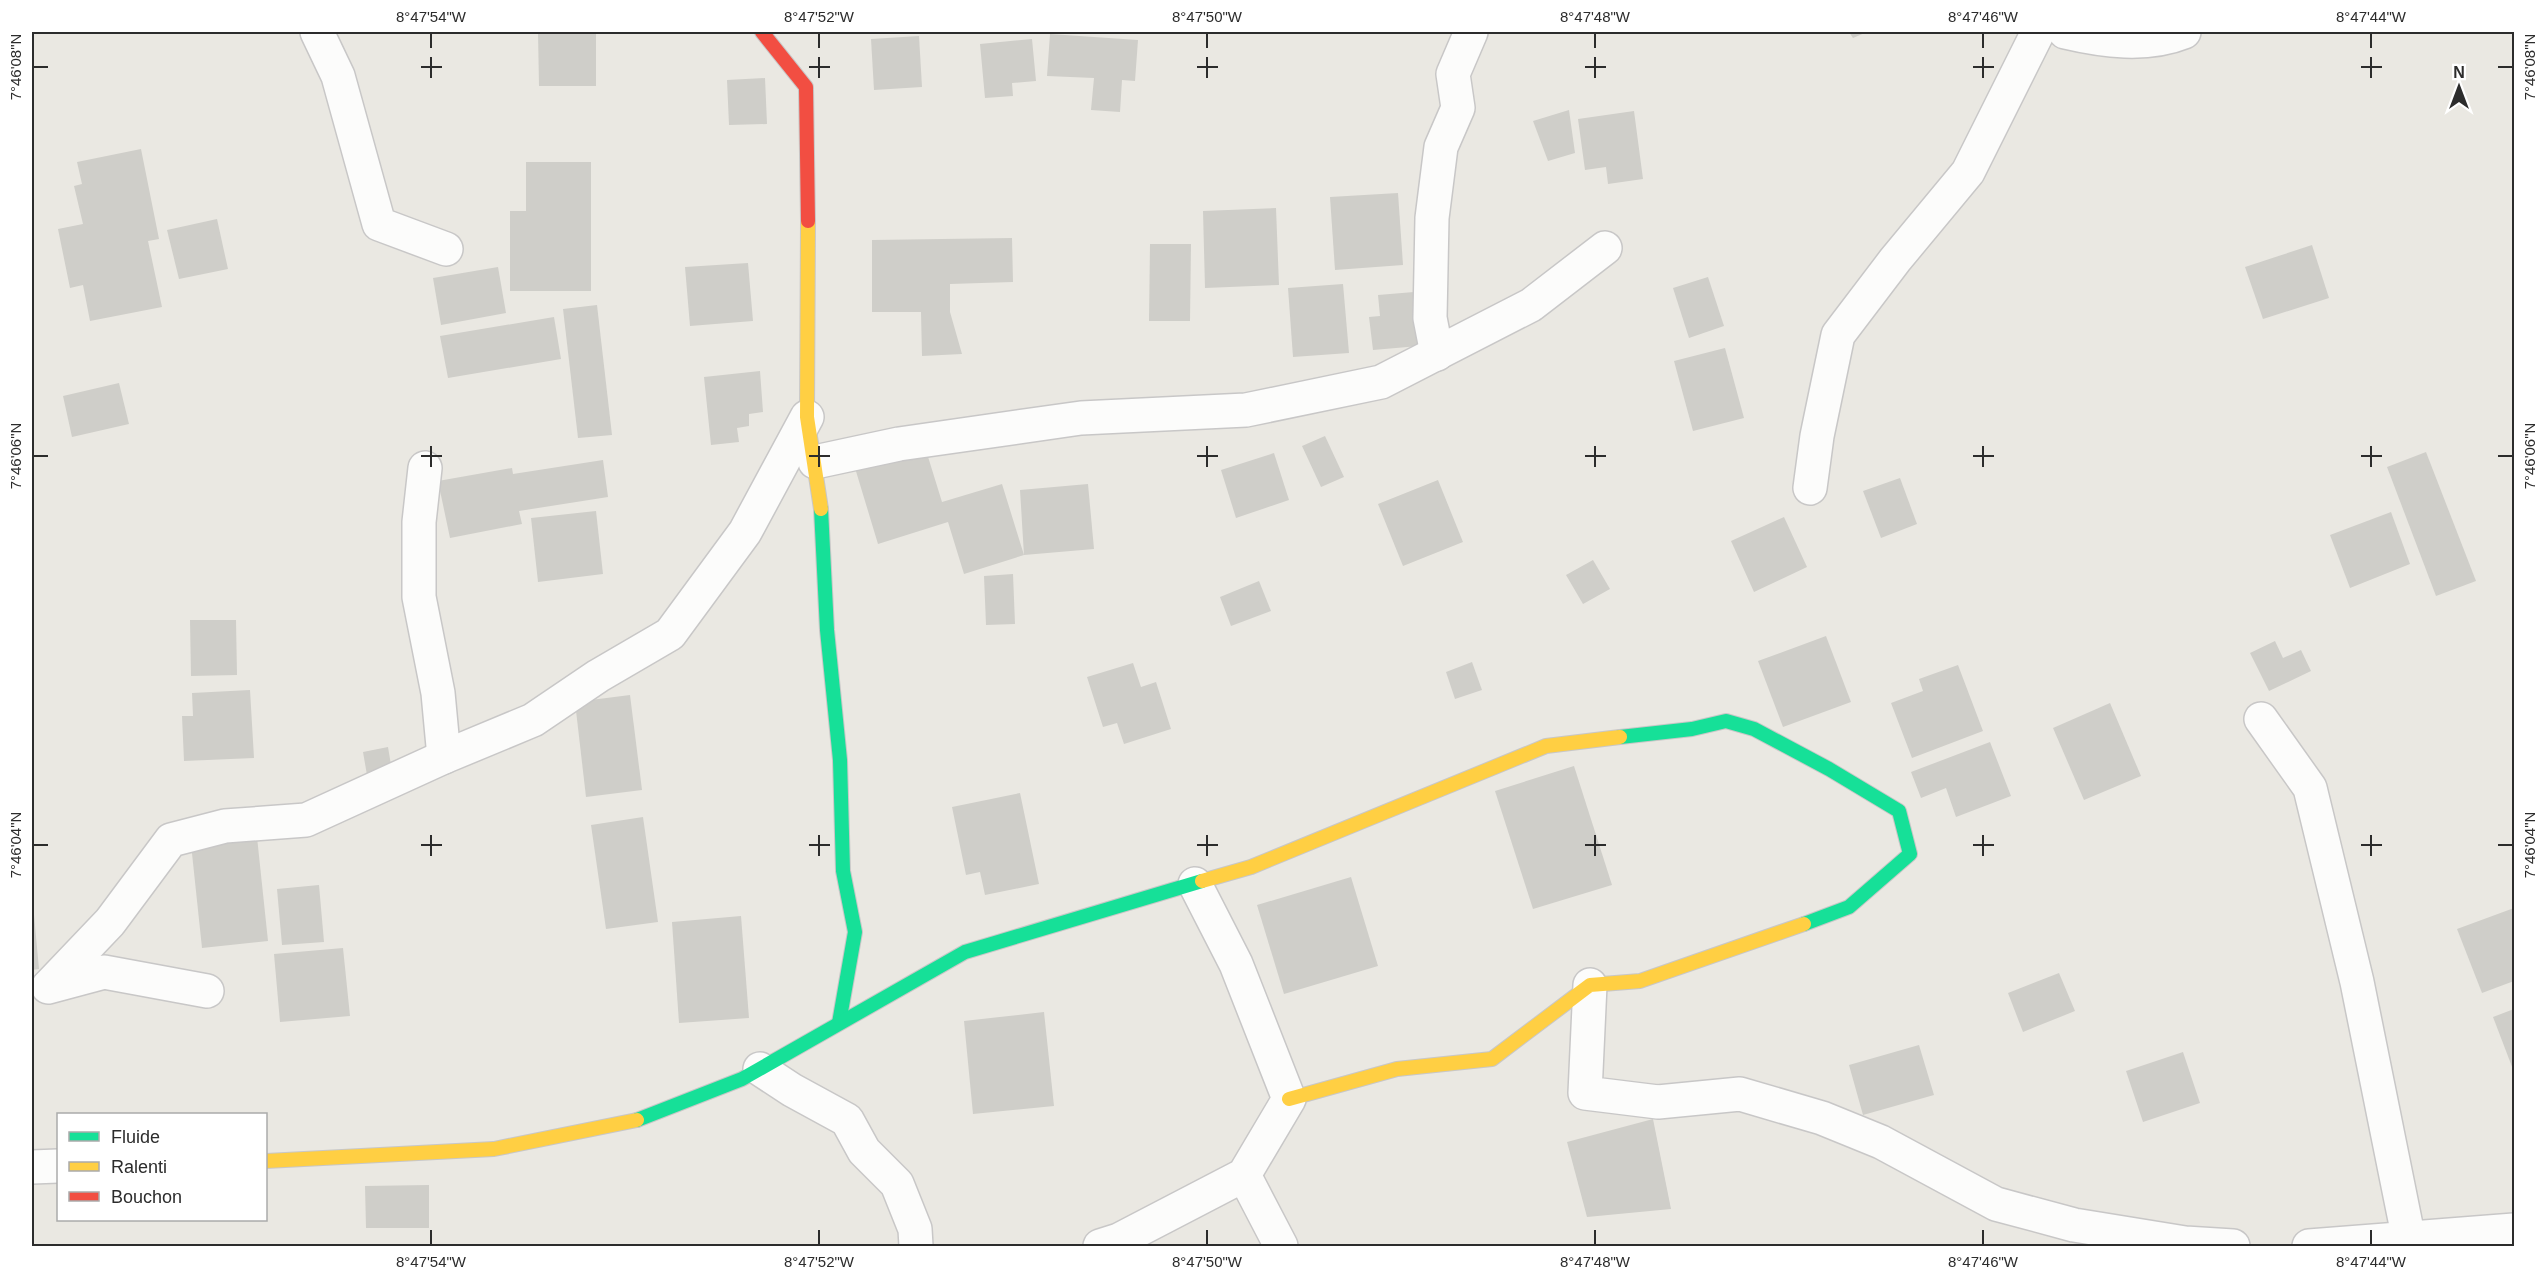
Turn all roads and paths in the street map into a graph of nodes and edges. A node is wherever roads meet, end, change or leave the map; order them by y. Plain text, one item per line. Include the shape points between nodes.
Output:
1 (318, 32) edge
2 (762, 32) edge
3 (1471, 32) edge
4 (2038, 32) edge
5 (2065, 32) edge
6 (2184, 32) edge
7 (1605, 248) dead end
8 (446, 249) dead end
9 (1437, 354) junction
10 (807, 417) junction
11 (815, 462) junction
12 (425, 468) dead end
13 (1810, 488) dead end
14 (2261, 718) dead end
15 (444, 757) junction
16 (1195, 884) junction
17 (1590, 985) junction
18 (40, 989) edge
19 (207, 991) dead end
20 (839, 1023) junction
21 (760, 1069) junction
22 (1289, 1099) junction
23 (267, 1161) edge
24 (57, 1166) edge
25 (32, 1167) edge
26 (1244, 1175) junction
27 (2514, 1230) edge
28 (2409, 1240) junction
29 (916, 1246) edge
30 (1100, 1246) edge
31 (1281, 1246) edge
32 (2233, 1246) edge
33 (2309, 1246) edge

1 - 8 street via 338,76 379,224
2 - 10 street via 806,87
3 - 9 street via 1453,74 1458,108 1441,147 1432,218 1430,318
4 - 13 street via 1968,172 1838,335
5 - 6 street via 2104,40 2166,39
7 - 9 street via 1531,305
9 - 11 street via 1381,382 1246,410 1081,418 899,444
10 - 11 street
10 - 15 street via 745,532 670,634 533,720
11 - 20 street via 840,760 843,871 855,932
12 - 15 street via 420,597 438,693
14 - 28 street via 2310,788 2356,982
15 - 18 street via 306,820 225,826 171,840 110,922
16 - 17 street via 1251,867 1546,746 1692,729 1726,721 1754,729 1899,811 1910,854 1849,907 1640,981
16 - 20 street via 965,952
16 - 22 street via 1236,964
17 - 22 street via 1492,1059 1397,1069
17 - 32 street via 1585,1093 1658,1102 1740,1094 1822,1118 1881,1142 1996,1204 2074,1225 2185,1243
18 - 19 street via 104,972
20 - 21 street
21 - 23 street via 633,1121 494,1149
21 - 29 street via 847,1120 864,1151 897,1184 915,1229
22 - 26 street
24 - 25 street
26 - 30 street via 1119,1240
26 - 31 street
27 - 28 street
28 - 33 street

